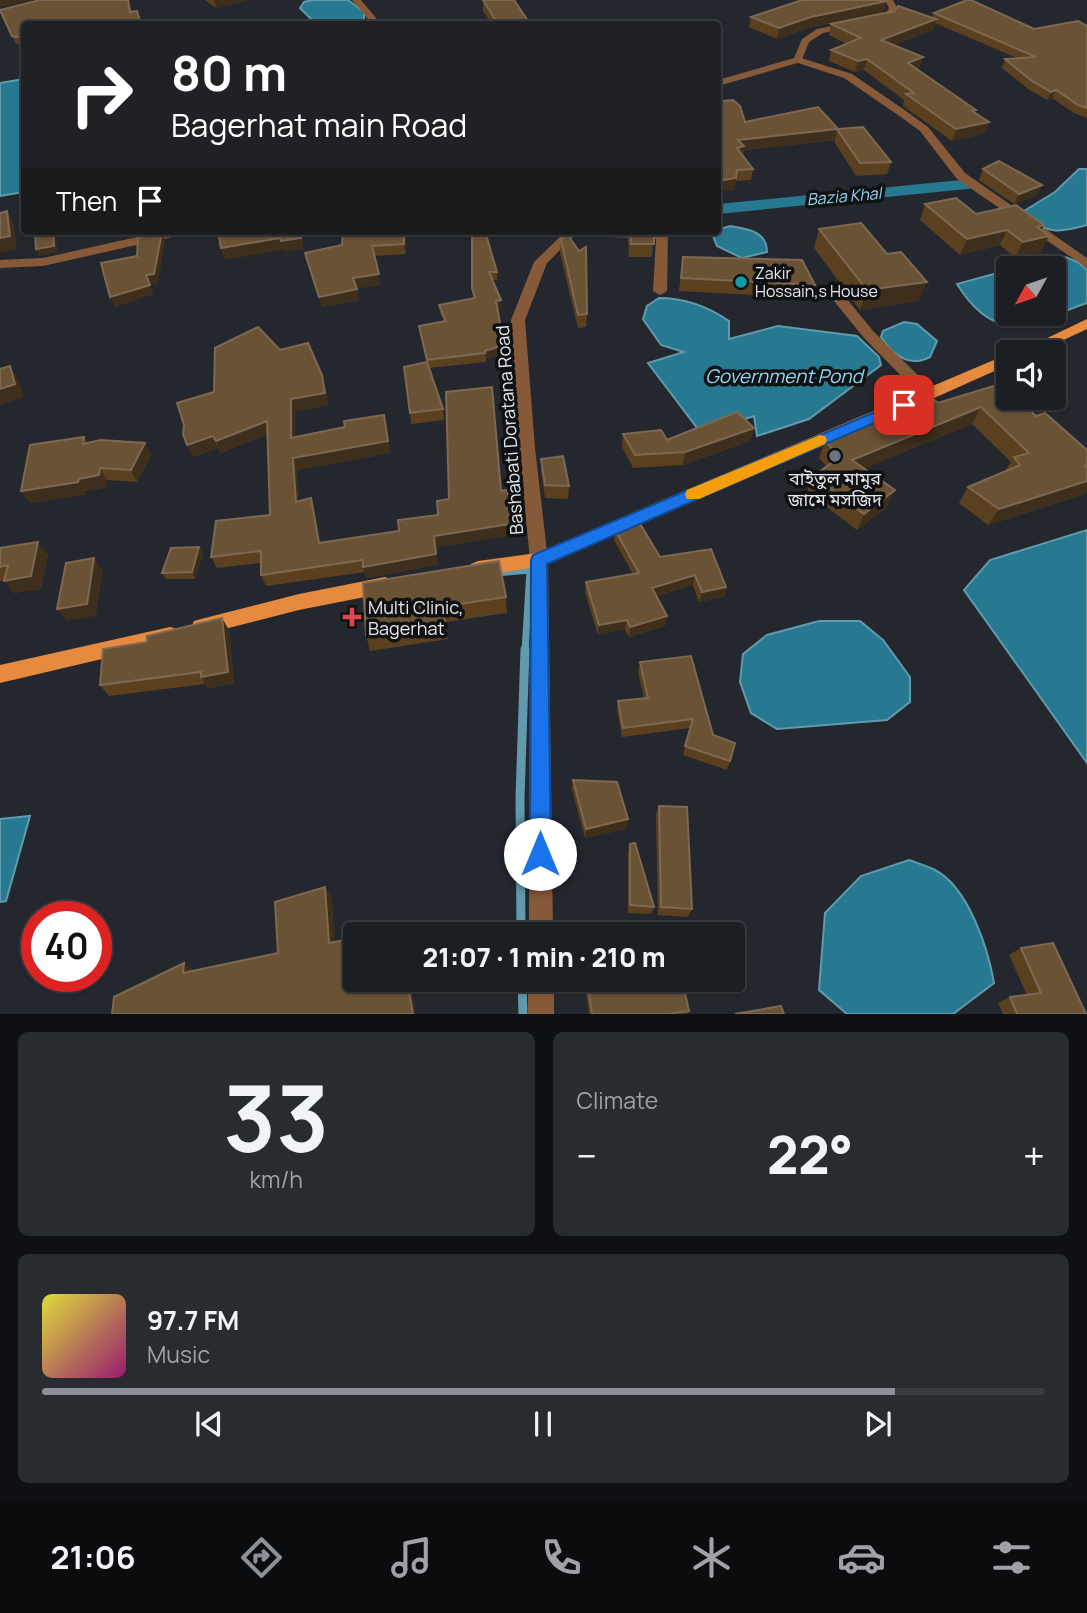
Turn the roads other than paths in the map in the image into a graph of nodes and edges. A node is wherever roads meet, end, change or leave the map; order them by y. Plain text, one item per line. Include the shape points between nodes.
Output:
1 (356, 0) edge
2 (889, 0) edge
3 (374, 21) edge
4 (798, 60) junction
5 (721, 82) edge
6 (163, 235) edge
7 (568, 235) edge
8 (663, 235) edge
9 (0, 264) edge
10 (1087, 264) edge
11 (660, 291) dead end
12 (841, 301) dead end
13 (1087, 323) edge
14 (1051, 340) edge
15 (996, 364) edge
16 (928, 394) junction
17 (539, 560) junction
18 (456, 573) edge
19 (402, 582) edge
20 (0, 674) edge
21 (541, 922) edge
22 (541, 992) edge
23 (541, 1014) edge

1 - 3 street
2 - 4 street via 893,8 888,17 820,31 805,41
4 - 5 street
4 - 10 street via 848,76 902,113 924,129 961,176
6 - 9 street via 43,262
7 - 17 street, Bashabati Doratana Road via 541,262 518,320
8 - 11 street
12 - 16 street
13 - 14 main road
15 - 16 main road
16 - 17 main road
17 - 18 main road
17 - 21 street, Bashabati Doratana Road
19 - 20 main road
22 - 23 street

